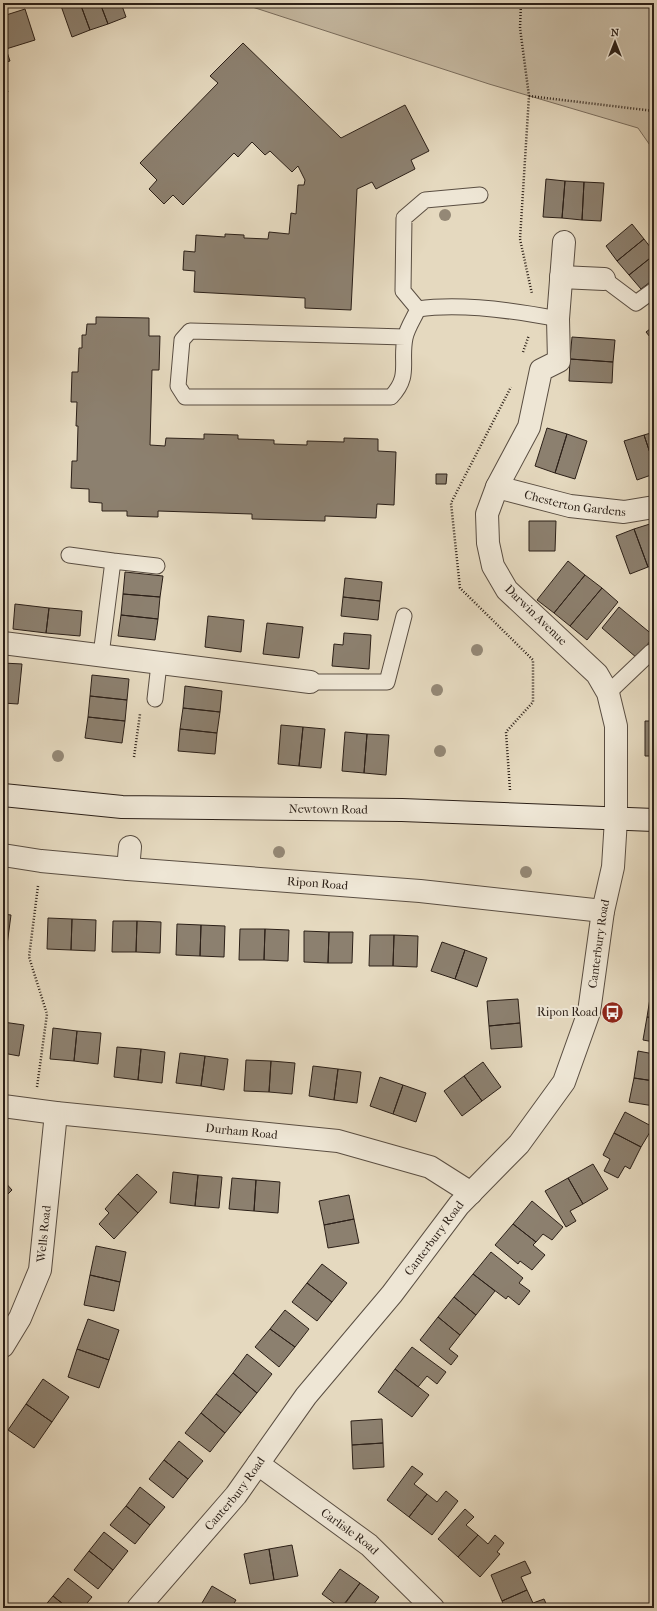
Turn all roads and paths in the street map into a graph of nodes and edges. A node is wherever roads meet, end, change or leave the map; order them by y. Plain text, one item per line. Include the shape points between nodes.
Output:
1 (521, 3) edge
2 (529, 96) junction
3 (654, 111) edge
4 (480, 195) dead end
5 (564, 242) dead end
6 (561, 276) junction
7 (604, 279) joint
8 (654, 290) edge
9 (533, 298) dead end
10 (418, 309) junction
11 (558, 319) junction
12 (405, 337) junction
13 (497, 487) junction
14 (654, 507) edge
15 (69, 555) dead end
16 (113, 561) junction
17 (157, 566) dead end
18 (404, 616) dead end
19 (3, 643) edge
20 (654, 652) edge
21 (101, 655) junction
22 (159, 664) junction
23 (310, 682) joint
24 (608, 693) junction
25 (155, 699) joint
26 (134, 757) dead end
27 (3, 795) edge
28 (616, 819) junction
29 (654, 820) edge
30 (130, 847) dead end
31 (3, 855) edge
32 (41, 862) junction
33 (128, 869) junction
34 (603, 911) junction
35 (3, 1106) edge
36 (34, 1110) junction
37 (56, 1113) junction
38 (471, 1193) junction
39 (3, 1346) edge
40 (258, 1464) junction
41 (138, 1608) edge
42 (433, 1608) edge

1 - 2 path via 520,28
2 - 3 path
2 - 9 path via 520,239
4 - 10 lane via 425,200 404,218 403,291
5 - 6 street, Darwin Avenue
6 - 7 street
6 - 11 street, Darwin Avenue
7 - 8 lane via 636,303
10 - 11 lane via 439,306 533,314
10 - 12 lane
11 - 13 street, Darwin Avenue via 559,361 541,370 529,427
12 - 12 lane via 404,376 400,388 391,396 185,396 178,386 182,340 190,331
13 - 14 street, Chesterton Gardens via 570,506 624,512
13 - 24 street, Darwin Avenue via 487,514 488,543 493,566 507,590 596,674
15 - 16 lane
16 - 17 lane
16 - 21 lane
18 - 23 lane via 387,682
19 - 21 street
20 - 24 lane
21 - 22 street
22 - 23 street
22 - 25 lane
24 - 28 street, Darwin Avenue via 616,726
25 - 26 path via 140,714
27 - 28 street, Newtown Road via 122,807 402,810
28 - 29 street, Newtown Road
28 - 34 street, Canterbury Road via 613,868
30 - 33 street
31 - 32 street, Ripon Road
32 - 33 street, Ripon Road
32 - 36 path via 28,957 47,1014
33 - 34 street, Ripon Road via 420,891
34 - 38 street, Canterbury Road via 589,1012 564,1082 519,1144
35 - 36 street, Durham Road
36 - 37 street, Durham Road
37 - 38 street, Durham Road via 338,1141 430,1167
37 - 39 street, Wells Road via 40,1270 20,1318
38 - 40 street, Canterbury Road via 459,1205 392,1294 306,1396
40 - 41 street, Canterbury Road via 236,1495
40 - 42 street, Carlisle Road via 369,1545

